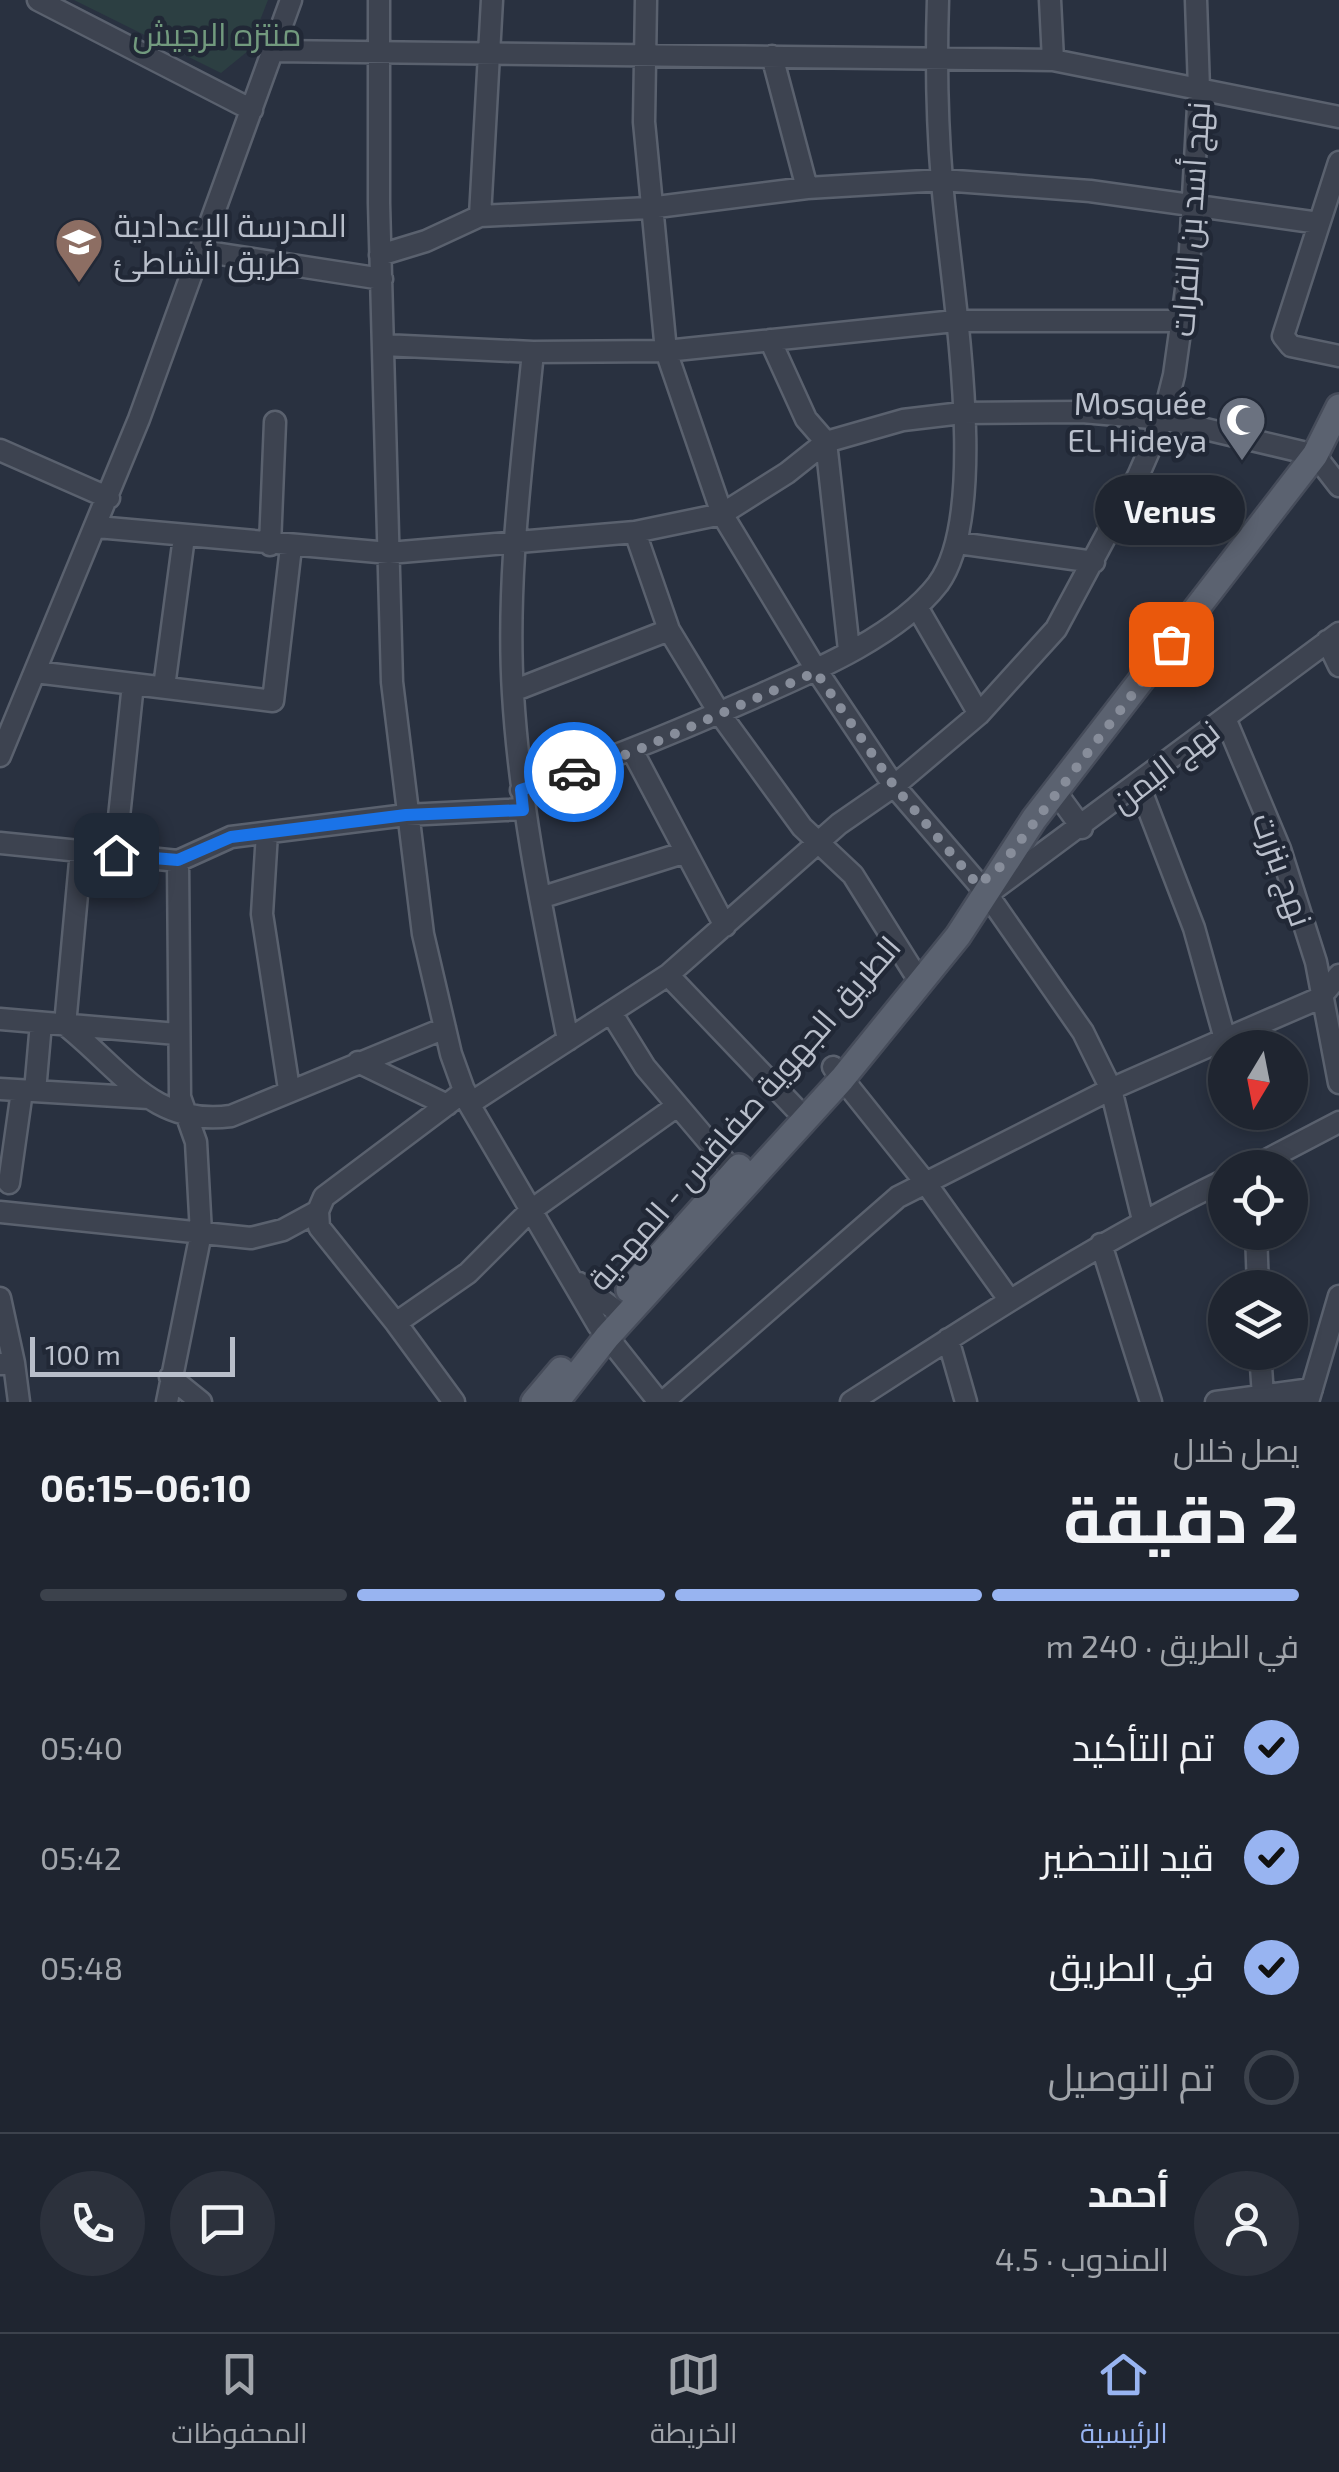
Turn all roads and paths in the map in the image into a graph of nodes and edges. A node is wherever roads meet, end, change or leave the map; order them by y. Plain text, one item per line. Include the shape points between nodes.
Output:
1 (38, 0) edge
2 (291, 0) edge
3 (379, 0) edge
4 (492, 0) edge
5 (646, 0) edge
6 (938, 0) edge
7 (1050, 0) edge
8 (1196, 0) edge
9 (272, 52) junction
10 (379, 54) junction
11 (491, 55) junction
12 (647, 56) junction
13 (772, 56) junction
14 (936, 58) junction
15 (1054, 60) junction
16 (1199, 89) junction
17 (252, 110) junction
18 (1339, 117) edge
19 (1339, 162) edge
20 (942, 180) junction
21 (808, 188) junction
22 (1192, 203) junction
23 (650, 208) junction
24 (480, 216) junction
25 (1319, 223) junction
26 (201, 251) junction
27 (380, 255) junction
28 (382, 279) junction
29 (954, 321) junction
30 (1185, 321) junction
31 (770, 340) junction
32 (383, 345) junction
33 (666, 351) junction
34 (533, 352) junction
35 (1339, 356) edge
36 (1339, 408) edge
37 (962, 413) junction
38 (1163, 420) junction
39 (275, 422) dead end
40 (826, 442) junction
41 (0, 450) edge
42 (1315, 455) junction
43 (1339, 486) edge
44 (108, 498) junction
45 (722, 514) junction
46 (97, 526) junction
47 (634, 532) junction
48 (184, 538) junction
49 (958, 543) junction
50 (515, 545) junction
51 (281, 546) junction
52 (389, 553) junction
53 (1094, 562) junction
54 (917, 607) junction
55 (669, 630) junction
56 (1333, 637) edge
57 (850, 650) junction
58 (1339, 666) edge
59 (35, 672) junction
60 (816, 672) junction
61 (132, 684) junction
62 (164, 687) junction
63 (513, 691) junction
64 (720, 714) junction
65 (979, 714) junction
66 (1225, 718) junction
67 (4, 725) edge
68 (633, 752) junction
69 (0, 756) edge
70 (1139, 785) junction
71 (894, 786) junction
72 (1056, 791) junction
73 (522, 800) junction
74 (406, 815) junction
75 (1082, 828) junction
76 (1024, 832) junction
77 (266, 833) junction
78 (819, 843) junction
79 (0, 844) edge
80 (81, 851) junction
81 (683, 853) junction
82 (1046, 853) junction
83 (116, 855) junction
84 (178, 860) junction
85 (982, 889) junction
86 (540, 898) junction
87 (725, 926) junction
88 (913, 970) junction
89 (668, 974) junction
90 (1339, 974) edge
91 (1320, 998) junction
92 (612, 1014) junction
93 (0, 1019) edge
94 (41, 1023) junction
95 (65, 1025) junction
96 (445, 1028) junction
97 (1222, 1030) edge
98 (1246, 1030) edge
99 (177, 1034) junction
100 (568, 1040) junction
101 (1208, 1046) edge
102 (358, 1062) junction
103 (837, 1073) junction
104 (1339, 1082) edge
105 (0, 1089) edge
106 (289, 1089) junction
107 (1111, 1089) junction
108 (29, 1091) junction
109 (149, 1098) junction
110 (467, 1098) junction
111 (447, 1105) junction
112 (678, 1106) junction
113 (795, 1108) junction
114 (188, 1119) junction
115 (1339, 1122) edge
116 (1285, 1150) edge
117 (734, 1172) junction
118 (925, 1182) junction
119 (9, 1183) dead end
120 (1208, 1188) edge
121 (318, 1211) junction
122 (530, 1211) junction
123 (0, 1212) edge
124 (1144, 1220) junction
125 (201, 1233) junction
126 (1101, 1244) junction
127 (1339, 1296) edge
128 (0, 1298) edge
129 (1008, 1298) junction
130 (611, 1322) junction
131 (396, 1323) junction
132 (948, 1340) junction
133 (1331, 1353) edge
134 (7, 1363) edge
135 (1261, 1370) edge
136 (170, 1377) junction
137 (1263, 1396) junction
138 (1310, 1396) edge
139 (19, 1402) edge
140 (168, 1402) edge
141 (201, 1402) edge
142 (454, 1402) edge
143 (534, 1402) edge
144 (556, 1402) edge
145 (661, 1402) edge
146 (851, 1402) edge
147 (966, 1402) edge
148 (1152, 1402) edge
149 (1216, 1402) edge

1 - 17 street
2 - 9 street
3 - 10 street
4 - 11 street
5 - 12 street
6 - 14 street
7 - 15 street
8 - 16 street, نهج أسد بن الفرات
9 - 10 street
9 - 17 street
10 - 11 street
10 - 27 street
11 - 12 street
11 - 24 street
12 - 13 street
12 - 23 street
13 - 14 street
13 - 21 street
14 - 15 street
14 - 20 street
15 - 16 street
16 - 18 street
16 - 22 street, نهج أسد بن الفرات
17 - 26 street
19 - 25 street
20 - 21 street
20 - 22 street
20 - 29 street
21 - 23 street
22 - 25 street
22 - 30 street, نهج أسد بن الفرات
23 - 24 street
23 - 33 street
24 - 27 street
25 - 35 street via 1283,341
26 - 28 street
26 - 44 street
27 - 28 street
28 - 32 street
29 - 30 street
29 - 31 street
29 - 37 street
30 - 38 street, نهج أسد بن الفرات
31 - 33 street
31 - 40 street via 806,420
32 - 34 street
32 - 52 street
33 - 34 street
33 - 45 street
34 - 50 street
36 - 42 main road, الطريق الجهوية صفاقس - المهدية
37 - 38 street via 1082,412
37 - 40 street via 902,420
37 - 49 street
38 - 42 street
38 - 53 street, نهج أسد بن الفرات
39 - 51 street
40 - 45 street
40 - 57 street
41 - 44 street
42 - 43 street
42 - 72 main road, الطريق الجهوية صفاقس - المهدية
44 - 46 street
45 - 47 street
45 - 60 street
46 - 48 street
46 - 59 street
47 - 50 street
47 - 55 street
48 - 51 street
48 - 62 street
49 - 53 street
49 - 54 street via 940,582
50 - 52 street
50 - 63 street
51 - 52 street
51 - 62 street via 273,700
52 - 74 street via 392,682
53 - 65 street, نهج أسد بن الفرات via 1056,629
54 - 57 street
54 - 65 street
55 - 63 street
55 - 64 street
56 - 58 street
56 - 66 street, نهج اليمن
57 - 60 street
59 - 61 street
59 - 67 street
60 - 64 street
60 - 71 street
61 - 62 street
61 - 83 street
63 - 73 street
64 - 68 street
64 - 78 street
65 - 71 street, نهج أسد بن الفرات
66 - 70 street, نهج اليمن
66 - 91 street, نهج بنزرت via 1280,849 1316,962
67 - 69 street
68 - 73 street
68 - 81 street
70 - 75 street, نهج اليمن
70 - 97 street via 1194,928
71 - 78 street, نهج أسد بن الفرات
71 - 85 street
72 - 75 street
72 - 76 main road, الطريق الجهوية صفاقس - المهدية
73 - 74 street
73 - 86 street
74 - 77 street
74 - 96 street
75 - 82 street, نهج اليمن
76 - 82 street
76 - 85 main road, الطريق الجهوية صفاقس - المهدية
77 - 84 street via 231,837
77 - 106 street via 262,914
78 - 87 street, نهج أسد بن الفرات
78 - 88 street via 853,875
79 - 80 street
80 - 83 street
80 - 95 street
81 - 86 street
81 - 87 street
82 - 85 street, نهج اليمن
83 - 84 street
84 - 99 street
85 - 88 main road, الطريق الجهوية صفاقس - المهدية
85 - 103 main road, الطريق الجهوية صفاقس - المهدية
85 - 107 street via 1064,1002
86 - 100 street
87 - 89 street, نهج أسد بن الفرات
88 - 103 main road, الطريق الجهوية صفاقس - المهدية
89 - 92 street, نهج أسد بن الفرات
89 - 113 street
90 - 91 street
91 - 98 street
91 - 104 street, نهج بنزرت
92 - 100 street, نهج أسد بن الفرات
92 - 112 street
93 - 94 street
94 - 95 street
94 - 108 street
95 - 99 street
95 - 109 street
96 - 102 street
96 - 110 street
99 - 114 street via 180,1097
100 - 110 street, نهج أسد بن الفرات
101 - 107 street
102 - 106 street
102 - 111 street
103 - 113 main road, الطريق الجهوية صفاقس - المهدية
103 - 118 street
103 - 130 main road, الطريق الجهوية صفاقس - المهدية
105 - 108 street
106 - 114 street via 231,1116
107 - 118 street
107 - 124 street
108 - 109 street
108 - 119 street
109 - 114 street
110 - 111 street, نهج أسد بن الفرات
110 - 122 street
111 - 121 street, نهج أسد بن الفرات via 324,1198
112 - 117 street
112 - 122 street
113 - 117 main road, الطريق الجهوية صفاقس - المهدية
114 - 125 street via 196,1142
115 - 116 street
117 - 130 main road, الطريق الجهوية صفاقس - المهدية
118 - 129 street
118 - 145 street via 898,1196
120 - 124 street
121 - 125 street, نهج أسد بن الفرات via 266,1236
121 - 131 street via 318,1226
122 - 130 street
122 - 131 street via 468,1272
123 - 125 street, نهج أسد بن الفرات
124 - 126 street
125 - 136 street
126 - 129 street
126 - 148 street
127 - 133 street
128 - 134 street
129 - 132 street
130 - 143 main road, الطريق الجهوية صفاقس - المهدية
130 - 144 main road, الطريق الجهوية صفاقس - المهدية
130 - 145 street
131 - 142 street
132 - 146 street
132 - 147 street
133 - 138 street
134 - 139 street
135 - 137 street
136 - 140 street
136 - 141 street
137 - 138 street
137 - 149 street

